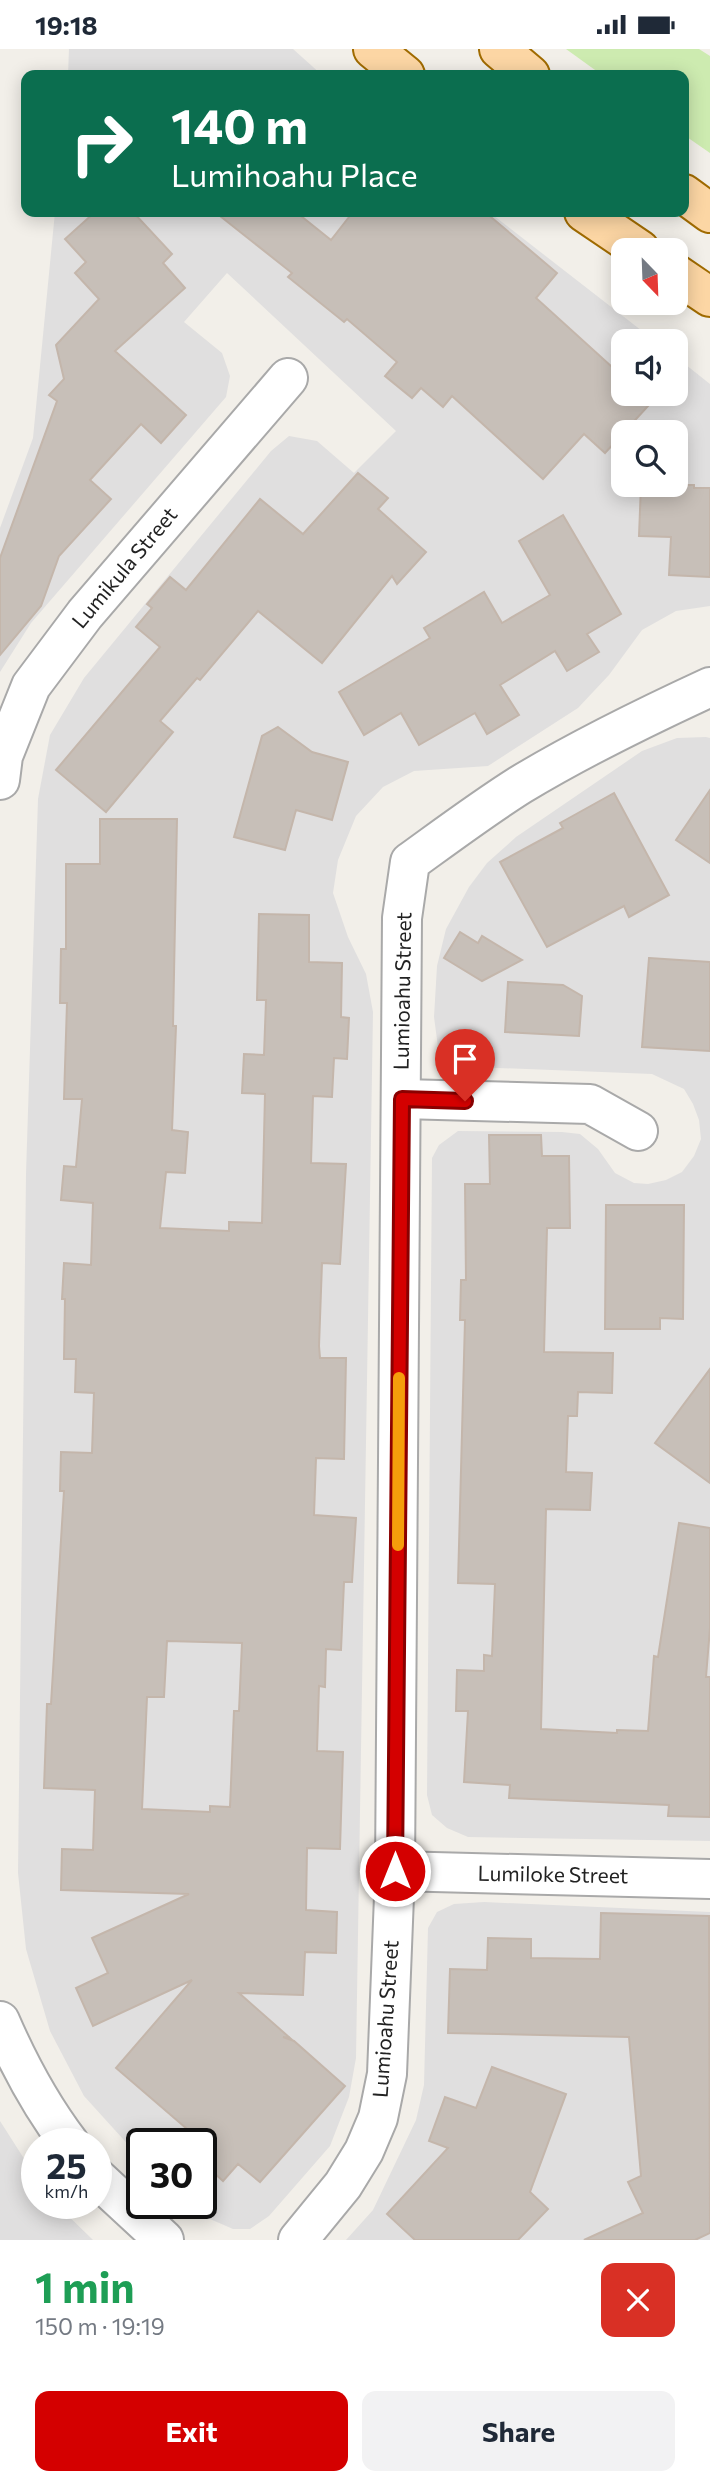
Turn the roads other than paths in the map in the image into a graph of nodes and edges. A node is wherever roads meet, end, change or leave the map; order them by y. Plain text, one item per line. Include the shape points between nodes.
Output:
1 (373, 49) edge
2 (499, 49) edge
3 (399, 70) edge
4 (524, 70) edge
5 (689, 198) edge
6 (710, 213) edge
7 (591, 217) edge
8 (622, 238) edge
9 (688, 282) edge
10 (710, 297) edge
11 (288, 378) dead end
12 (710, 687) edge
13 (0, 780) edge
14 (402, 1099) junction
15 (638, 1131) dead end
16 (395, 1871) junction
17 (710, 1878) edge
18 (0, 2021) edge
19 (58, 2128) edge
20 (112, 2191) edge
21 (164, 2240) edge
22 (298, 2240) edge

1 - 3 main road
2 - 4 main road
5 - 6 main road
7 - 8 main road
9 - 10 main road
11 - 13 street, Lumikula Street via 85,614 31,686 3,756
12 - 14 street, Lumioahu Street via 552,766 410,862 402,918
14 - 15 street via 590,1104
14 - 16 street, Lumioahu Street
16 - 17 street, Lumiloke Street
16 - 22 street, Lumioahu Street via 387,2074 378,2118 343,2185
18 - 19 street
20 - 21 street

